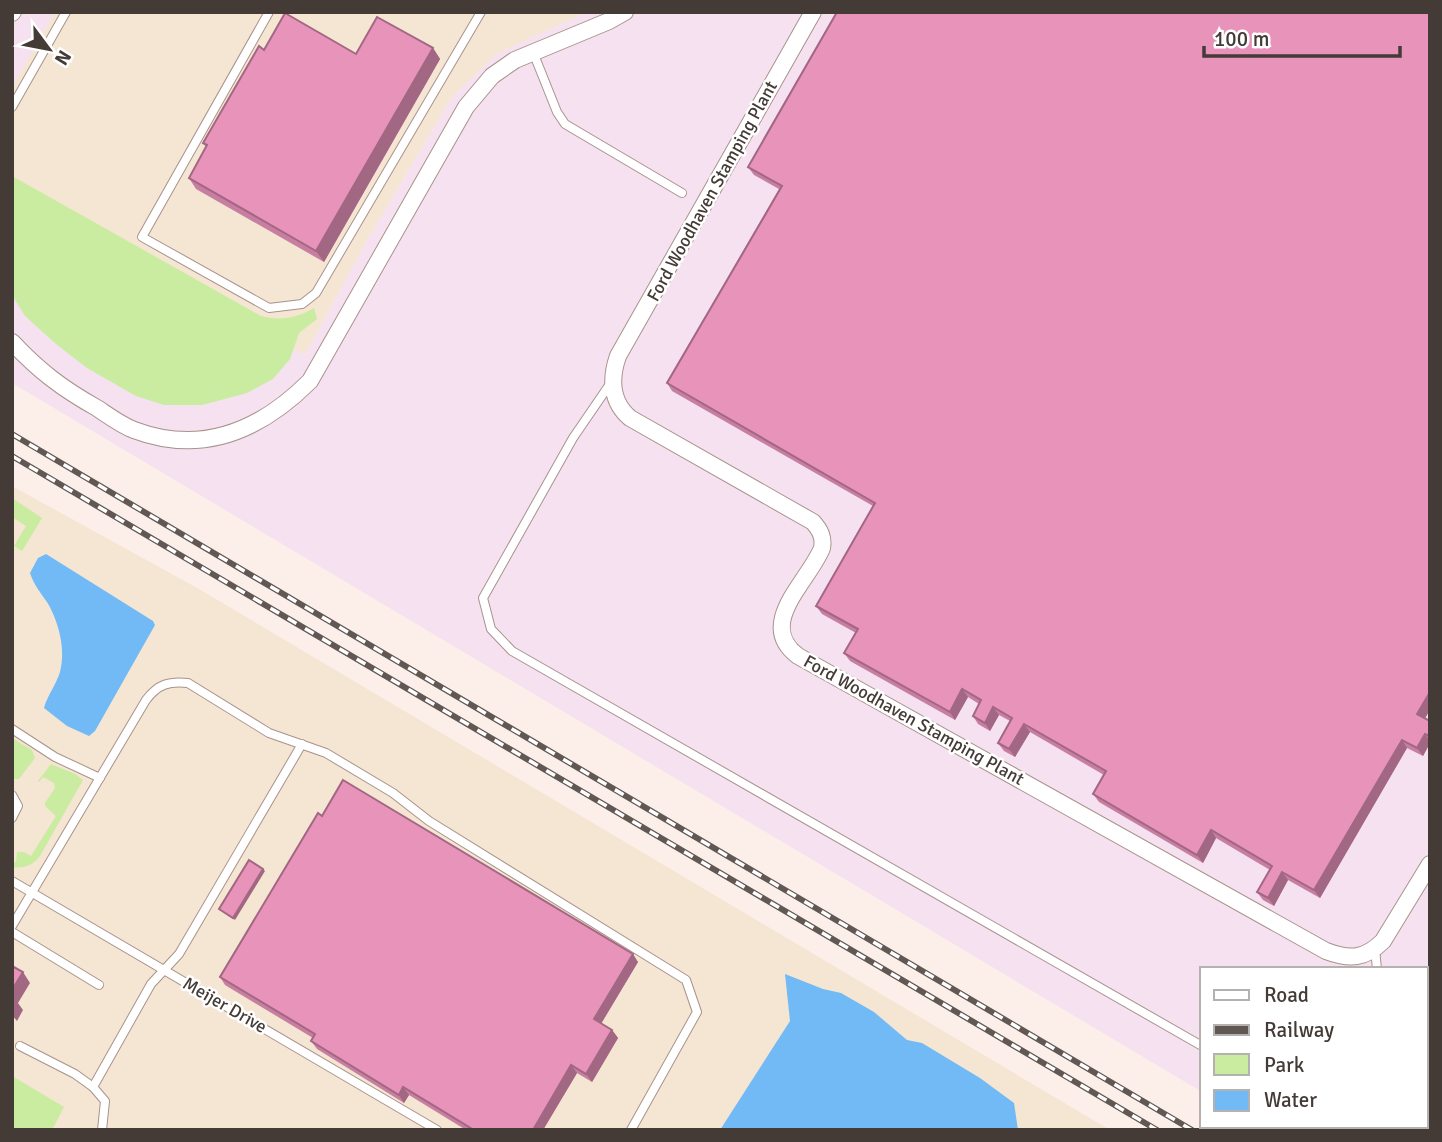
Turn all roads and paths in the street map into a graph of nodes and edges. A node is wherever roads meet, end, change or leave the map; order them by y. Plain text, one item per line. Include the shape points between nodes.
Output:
1 (66, 12) edge
2 (269, 12) edge
3 (481, 12) edge
4 (625, 12) edge
5 (813, 12) edge
6 (533, 52) junction
7 (12, 107) edge
8 (682, 193) dead end
9 (12, 342) edge
10 (613, 380) junction
11 (12, 729) edge
12 (302, 744) junction
13 (100, 778) junction
14 (12, 796) edge
15 (12, 818) edge
16 (1430, 864) edge
17 (12, 881) edge
18 (33, 893) junction
19 (12, 926) edge
20 (12, 932) edge
21 (1375, 949) junction
22 (1377, 967) edge
23 (164, 970) junction
24 (99, 985) dead end
25 (1200, 1045) edge
26 (20, 1046) dead end
27 (93, 1087) junction
28 (102, 1130) edge
29 (437, 1130) edge
30 (631, 1130) edge

1 - 7 lane
2 - 3 lane via 142,237 269,308 302,304 316,293
4 - 6 street
5 - 10 street, Ford Woodhaven Stamping Plant via 618,356
6 - 8 lane via 565,124
6 - 9 street via 492,76 472,99 310,381 270,416 205,440 164,438 132,430 58,386
10 - 21 street, Ford Woodhaven Stamping Plant via 616,402 630,418 819,528 822,548 784,616 781,631 788,648 1326,951 1351,958
10 - 25 lane via 573,439 483,598 491,629 512,651
11 - 13 lane via 55,757
12 - 13 lane via 269,733 188,683 172,681 151,693
12 - 23 lane via 178,954
12 - 30 lane via 393,793 429,821 686,980 697,1012
13 - 18 lane
14 - 15 lane via 18,806
16 - 21 street via 1397,922
17 - 18 lane, Meijer Drive
18 - 19 lane
18 - 23 lane, Meijer Drive
20 - 24 lane
21 - 22 lane
23 - 27 lane via 151,984
23 - 29 lane, Meijer Drive
26 - 27 lane
27 - 28 lane via 105,1101

